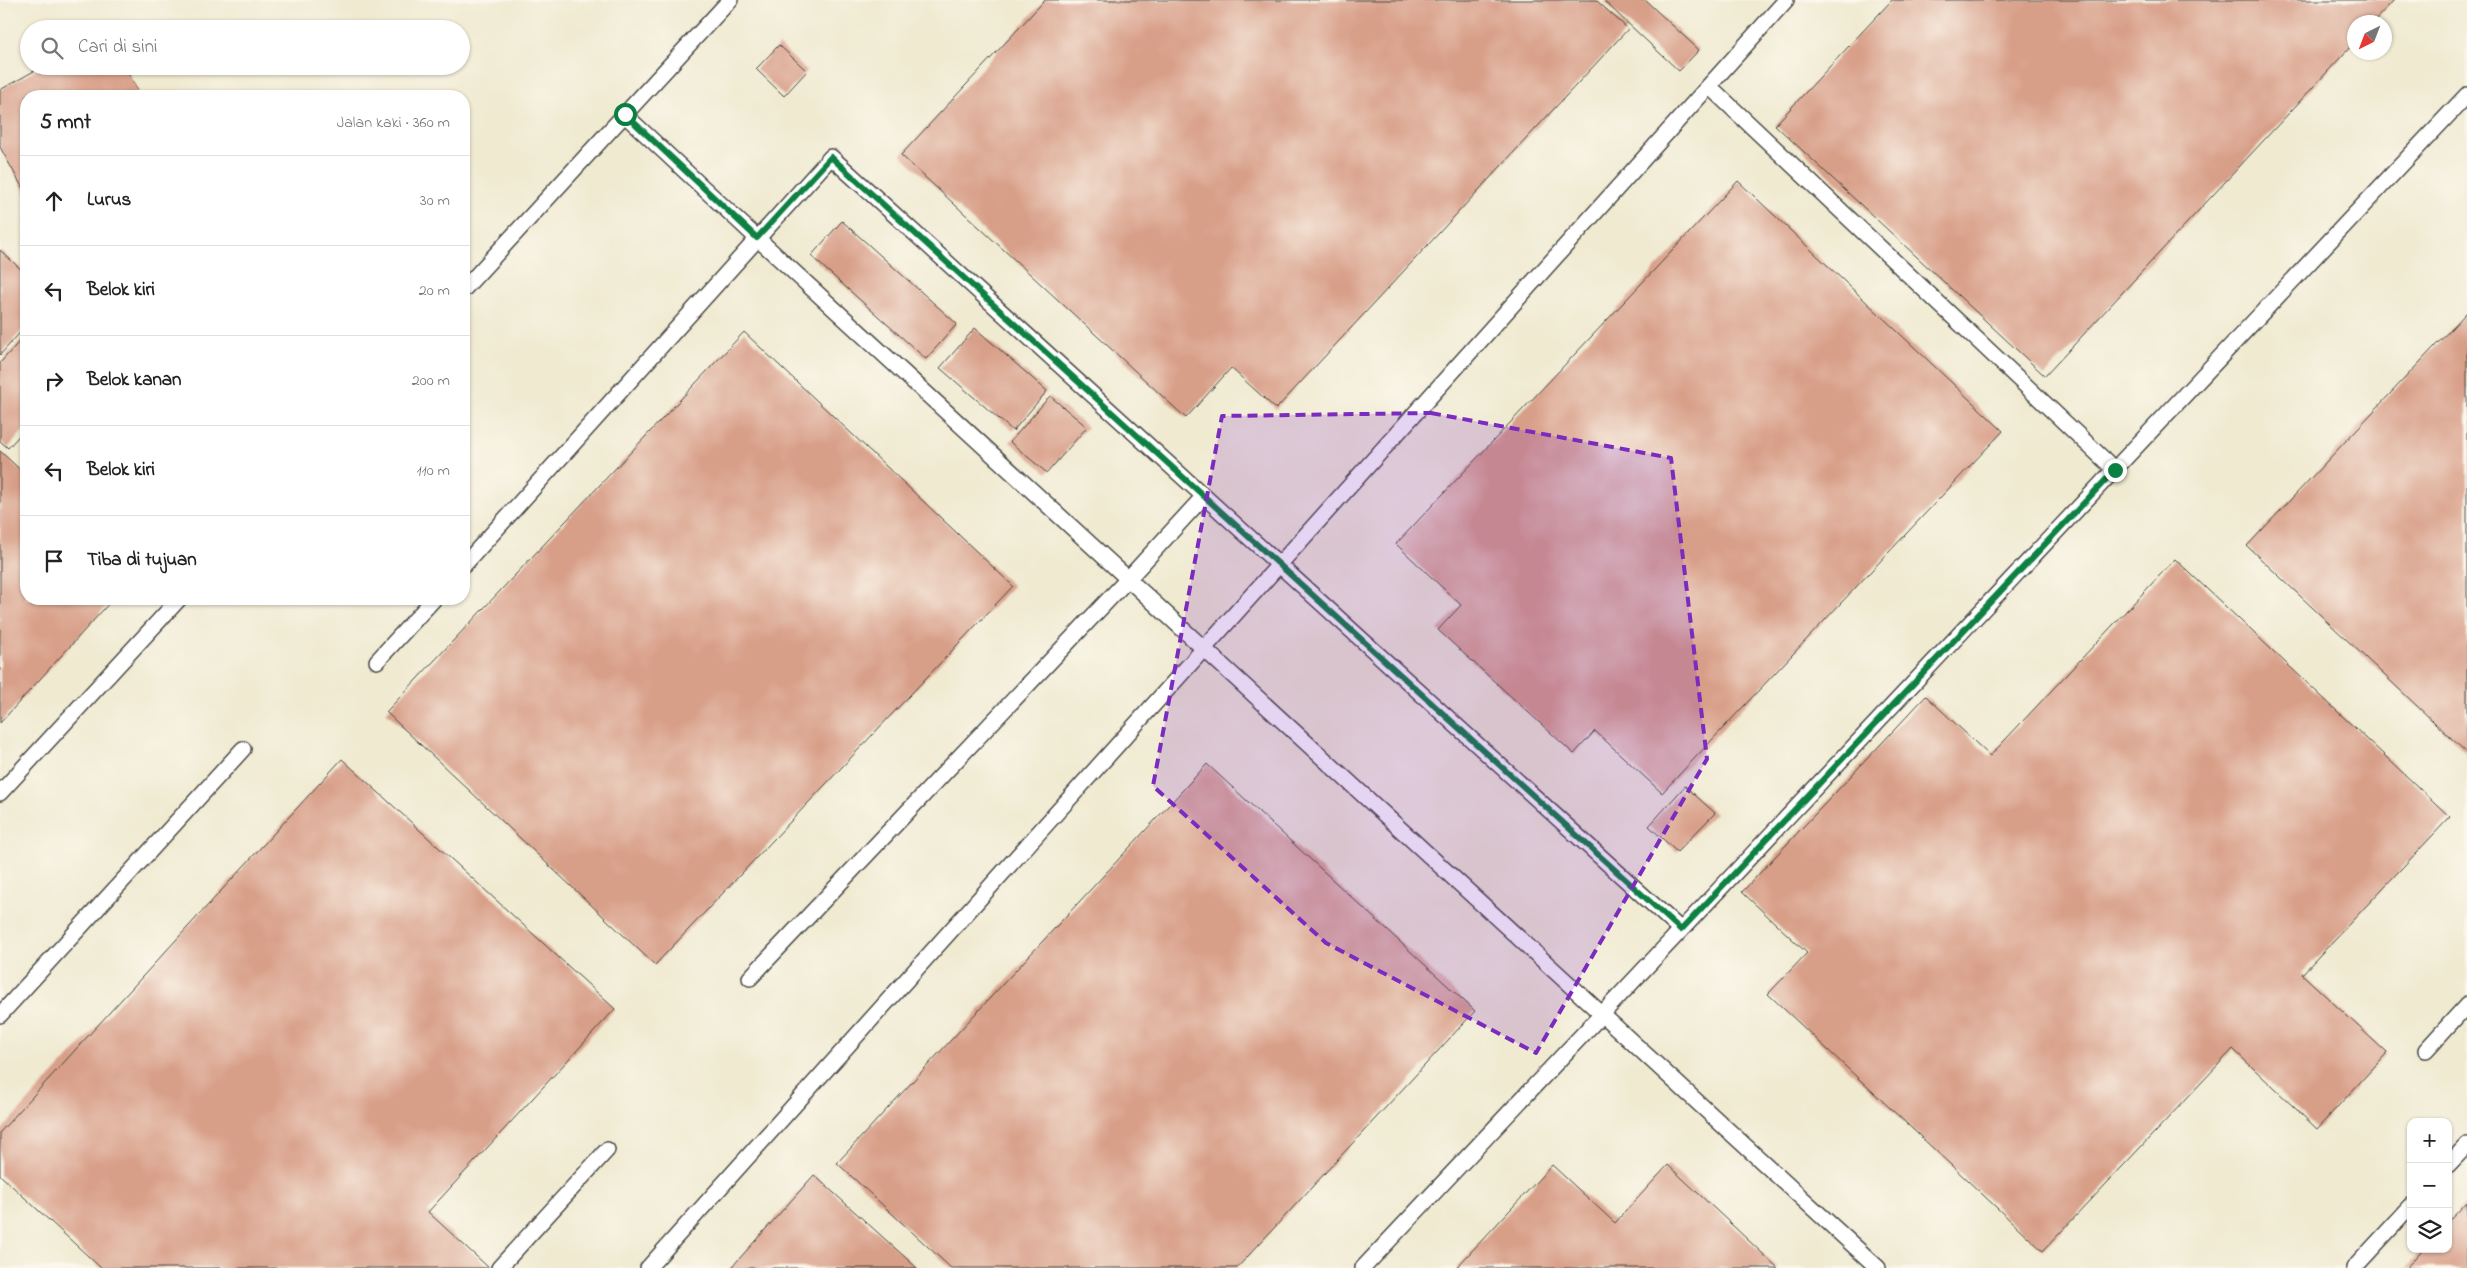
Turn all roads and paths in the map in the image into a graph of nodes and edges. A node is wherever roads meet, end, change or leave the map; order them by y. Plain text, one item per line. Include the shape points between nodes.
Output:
1 (730, 0) edge
2 (1786, 0) edge
3 (1709, 86) junction
4 (2467, 96) edge
5 (625, 114) junction
6 (757, 238) junction
7 (470, 283) edge
8 (2115, 470) junction
9 (1204, 496) junction
10 (470, 558) edge
11 (1279, 565) junction
12 (1128, 580) junction
13 (173, 605) edge
14 (429, 605) edge
15 (1203, 649) junction
16 (378, 661) dead end
17 (243, 749) dead end
18 (0, 793) edge
19 (1681, 930) junction
20 (750, 978) dead end
21 (2467, 1004) edge
22 (1602, 1014) junction
23 (0, 1015) edge
24 (2426, 1050) dead end
25 (2467, 1145) edge
26 (607, 1150) dead end
27 (2450, 1163) edge
28 (2409, 1208) edge
29 (499, 1268) edge
30 (648, 1268) edge
31 (1364, 1268) edge
32 (1878, 1268) edge
33 (2354, 1268) edge

1 - 5 lane
2 - 3 lane
3 - 8 lane
3 - 11 lane
4 - 8 lane
5 - 6 lane
5 - 7 lane
6 - 9 lane via 831,157
6 - 10 lane
6 - 12 lane
8 - 19 lane
9 - 11 lane
9 - 12 lane
11 - 15 lane
11 - 19 lane
12 - 15 lane
12 - 20 lane
13 - 18 lane
14 - 16 lane
15 - 22 lane
15 - 30 lane
17 - 23 lane
19 - 22 lane
21 - 24 lane
22 - 31 lane
22 - 32 lane
25 - 27 lane
26 - 29 lane
28 - 33 lane

